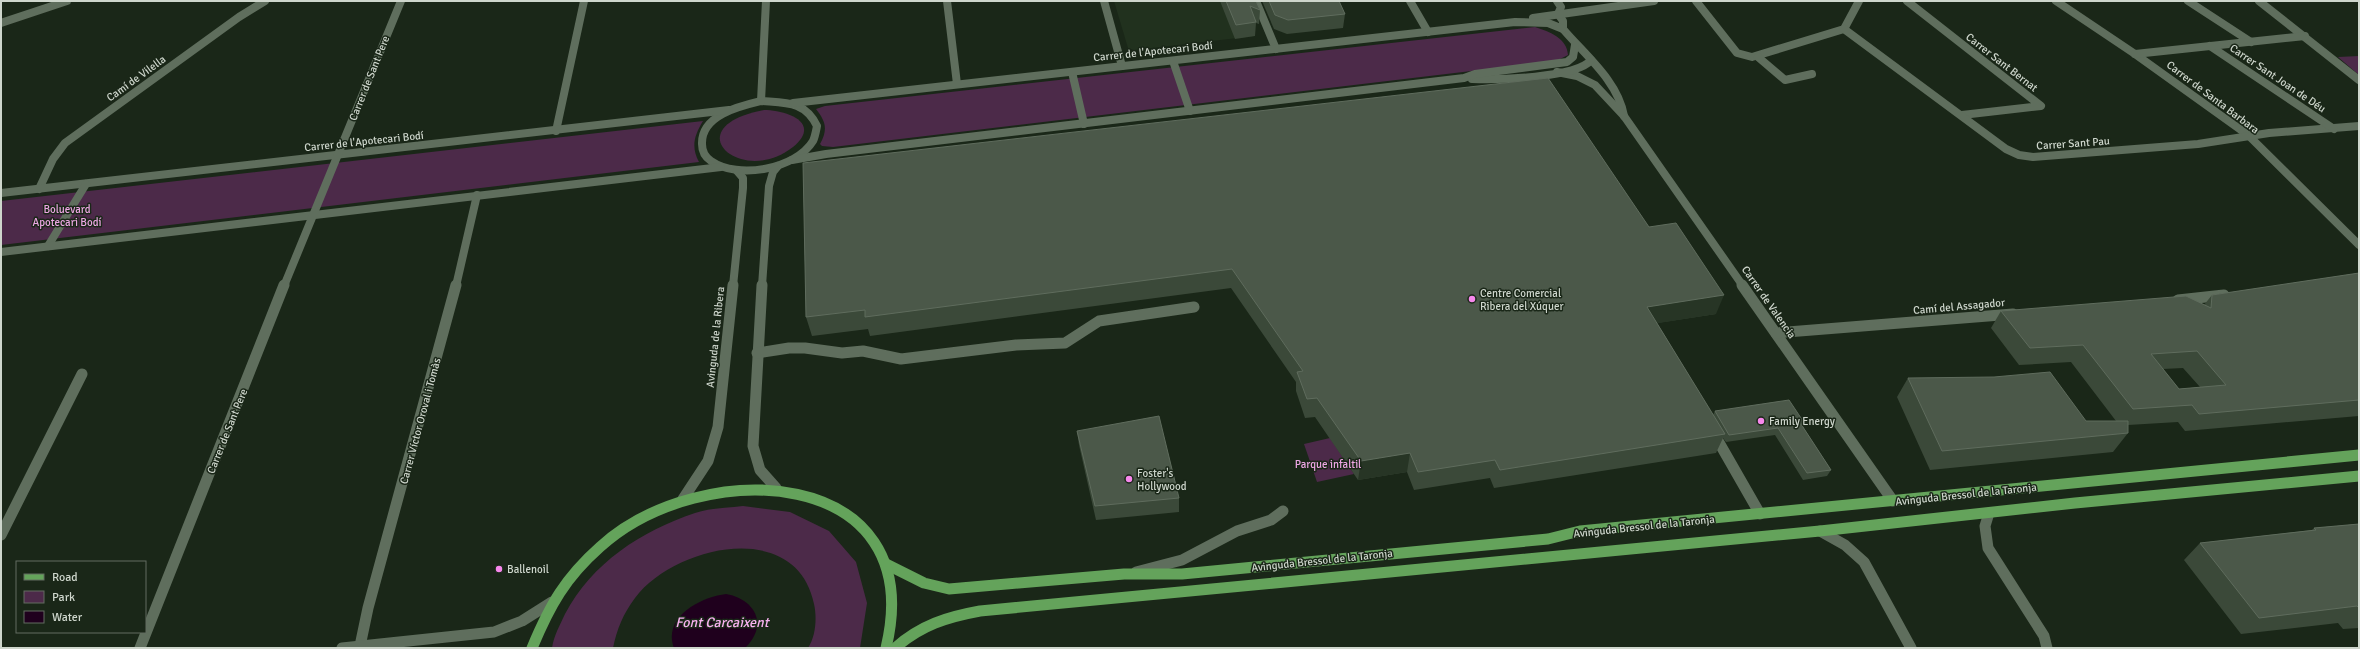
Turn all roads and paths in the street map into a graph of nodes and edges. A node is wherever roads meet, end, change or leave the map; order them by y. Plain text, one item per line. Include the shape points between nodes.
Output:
1 (67, 1) edge
2 (265, 1) edge
3 (401, 1) edge
4 (584, 1) edge
5 (766, 1) edge
6 (947, 1) edge
7 (1104, 1) edge
8 (1256, 1) edge
9 (1410, 1) edge
10 (1557, 1) edge
11 (1654, 1) edge
12 (1696, 1) edge
13 (1859, 1) edge
14 (1907, 1) edge
15 (2056, 1) edge
16 (2188, 1) edge
17 (2259, 1) edge
18 (1558, 14) junction
19 (1515, 22) junction
20 (1, 23) edge
21 (1563, 29) junction
22 (1844, 29) junction
23 (1428, 32) junction
24 (2305, 36) junction
25 (2251, 42) junction
26 (1575, 45) junction
27 (2210, 46) junction
28 (1276, 50) junction
29 (2135, 54) junction
30 (1758, 56) junction
31 (1591, 60) junction
32 (1173, 61) junction
33 (1122, 66) junction
34 (1072, 72) junction
35 (1557, 72) junction
36 (1812, 74) dead end
37 (1464, 78) junction
38 (2359, 80) edge
39 (958, 84) junction
40 (761, 101) junction
41 (794, 103) junction
42 (729, 110) junction
43 (1190, 111) junction
44 (1962, 115) junction
45 (1624, 116) junction
46 (1084, 124) junction
47 (2359, 126) edge
48 (2334, 128) junction
49 (556, 131) junction
50 (2248, 135) junction
51 (336, 156) junction
52 (792, 160) junction
53 (778, 166) junction
54 (721, 167) junction
55 (737, 171) junction
56 (86, 184) junction
57 (39, 189) junction
58 (1, 193) edge
59 (477, 195) junction
60 (313, 214) junction
61 (2359, 245) edge
62 (48, 246) junction
63 (1, 252) edge
64 (2234, 294) edge
65 (2164, 301) edge
66 (1194, 307) dead end
67 (2021, 313) edge
68 (1776, 333) junction
69 (757, 353) junction
70 (82, 374) dead end
71 (1706, 420) edge
72 (2359, 455) edge
73 (2359, 476) edge
74 (776, 488) junction
75 (683, 499) junction
76 (1893, 501) junction
77 (1283, 511) dead end
78 (1989, 513) junction
79 (1760, 514) junction
80 (1820, 531) junction
81 (1, 535) edge
82 (886, 564) junction
83 (1124, 574) junction
84 (552, 602) junction
85 (146, 633) edge
86 (146, 633) edge
87 (360, 646) junction
88 (140, 648) edge
89 (342, 648) edge
90 (532, 648) edge
91 (886, 648) edge
92 (895, 648) edge
93 (1911, 648) edge
94 (2047, 648) edge

1 - 20 street
2 - 57 street, Camí de Vilella via 239,17 65,143 51,157
3 - 51 street, Carrer de Sant Pere
4 - 49 street
5 - 40 street
6 - 39 street
7 - 33 street
8 - 28 street
9 - 23 street
10 - 18 street via 1561,7
11 - 18 street, Carrer de l'Apotecari Bodí
12 - 30 street via 1737,53
13 - 22 street
14 - 44 street, Carrer Sant Bernat via 2041,106
15 - 29 street, Carrer de Santa Barbara
16 - 25 street, Carrer Sant Joan de Déu
17 - 24 street
18 - 19 street, Carrer de l'Apotecari Bodí via 1520,19
18 - 21 street via 1563,21
19 - 21 street, Carrer de l'Apotecari Bodí via 1548,23
19 - 23 street, Carrer de l'Apotecari Bodí
21 - 26 street
22 - 30 street
22 - 44 street, Carrer Sant Pau
23 - 28 street, Carrer de l'Apotecari Bodí
24 - 25 street, Carrer Sant Joan de Déu
24 - 38 street
25 - 27 street, Carrer Sant Joan de Déu
26 - 31 street
26 - 37 street via 1573,57 1567,62 1475,74
27 - 29 street, Carrer Sant Joan de Déu
27 - 48 street, Carrer Sant Joan de Déu
28 - 32 street, Carrer de l'Apotecari Bodí
29 - 50 street, Carrer de Santa Barbara
30 - 36 street via 1785,80
31 - 35 street via 1579,69
31 - 45 street via 1624,108
32 - 33 street, Carrer de l'Apotecari Bodí
32 - 43 street
33 - 34 street, Carrer de l'Apotecari Bodí
34 - 39 street, Carrer de l'Apotecari Bodí
34 - 46 street
35 - 37 street via 1486,80
35 - 45 street via 1570,74 1598,87 1615,109
37 - 43 street
39 - 41 street, Carrer de l'Apotecari Bodí
40 - 41 street
40 - 42 street
41 - 52 street via 806,109 815,118 818,128 815,139 806,150
42 - 49 street, Carrer de l'Apotecari Bodí
42 - 54 street via 705,129 701,140 702,151 709,160
43 - 46 street
44 - 50 street, Carrer Sant Pau via 2006,149 2019,155 2033,157 2198,144
45 - 68 street, Carrer de Valencia
46 - 52 street
47 - 48 street, Carrer Sant Pau
48 - 50 street, Carrer Sant Pau
49 - 51 street, Carrer de l'Apotecari Bodí
50 - 61 street, Carrer de Santa Barbara
51 - 56 street, Carrer de l'Apotecari Bodí
51 - 60 street, Carrer de Sant Pere
52 - 53 street
53 - 55 street via 765,170
53 - 69 street via 773,172 769,186
54 - 55 street
54 - 59 street
55 - 75 street, Avinguda de la Ribera via 743,178 743,188 718,427 708,460
56 - 57 street, Carrer de l'Apotecari Bodí
56 - 62 street
57 - 58 street, Carrer de l'Apotecari Bodí
59 - 60 street
59 - 87 street, Carrer Víctor Oroval i Tomàs via 455,289 368,608
60 - 62 street
60 - 85 street, Carrer de Sant Pere
62 - 63 street
64 - 65 street
66 - 69 street via 1099,321 1065,342 1026,346 1016,344 901,359 863,351 842,353 805,348
67 - 68 street, Camí del Assagador
68 - 76 street, Carrer de Valencia
69 - 74 street via 753,446 760,470
70 - 81 street
71 - 79 street
72 - 76 main road, Avinguda Bressol de la Taronja
73 - 78 main road, Avinguda Bressol de la Taronja
74 - 75 main road via 730,489
74 - 82 main road via 812,496 844,512 869,535
75 - 84 main road via 644,516 608,539 577,568
76 - 79 main road, Avinguda Bressol de la Taronja
77 - 83 street via 1271,520 1237,531 1182,560
78 - 80 main road, Avinguda Bressol de la Taronja
78 - 94 street via 1985,526 1988,548 2044,636
79 - 83 main road, Avinguda Bressol de la Taronja via 1580,531 1548,539 1182,574
80 - 92 main road, Avinguda Bressol de la Taronja via 980,611 938,619 917,629
80 - 93 street via 1845,545 1864,562
82 - 83 main road, Avinguda Bressol de la Taronja via 915,580 936,588 949,589
82 - 91 main road via 893,593 892,626
84 - 87 street via 522,621 494,632
84 - 90 main road via 538,628
86 - 88 street, Carrer de Sant Pere
87 - 89 street

